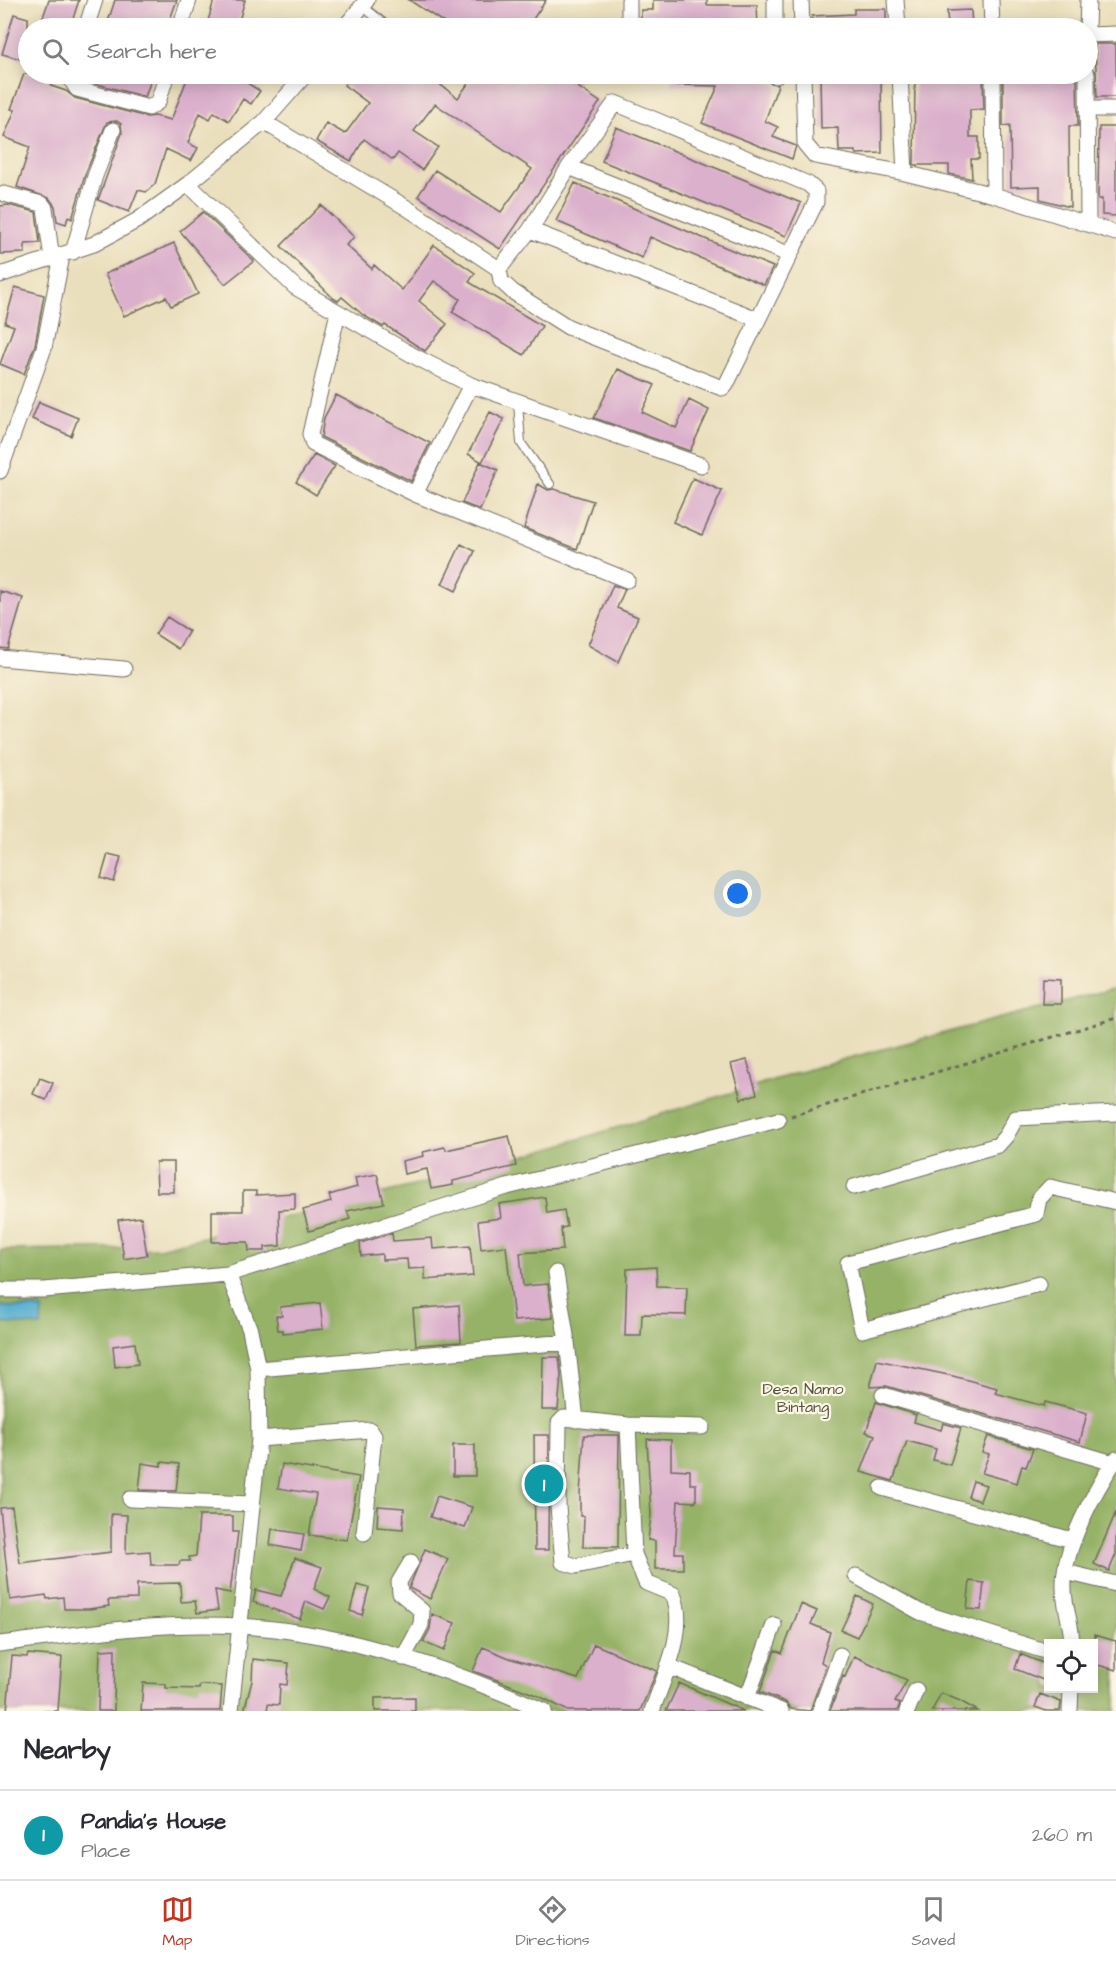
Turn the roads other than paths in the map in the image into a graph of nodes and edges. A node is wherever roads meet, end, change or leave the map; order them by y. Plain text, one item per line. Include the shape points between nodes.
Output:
1 (95, 0) edge
2 (189, 0) edge
3 (629, 0) edge
4 (775, 0) edge
5 (801, 0) edge
6 (809, 0) edge
7 (897, 0) edge
8 (991, 0) edge
9 (1088, 0) edge
10 (365, 3) edge
11 (89, 18) edge
12 (183, 18) edge
13 (352, 18) edge
14 (380, 18) edge
15 (629, 18) edge
16 (775, 18) edge
17 (802, 18) edge
18 (898, 18) edge
19 (992, 18) edge
20 (1087, 18) edge
21 (1116, 34) edge
22 (1098, 35) edge
23 (74, 84) edge
24 (164, 84) edge
25 (297, 84) edge
26 (803, 84) edge
27 (901, 84) edge
28 (993, 84) edge
29 (1087, 84) edge
30 (1116, 109) edge
31 (1087, 110) junction
32 (264, 122) junction
33 (113, 130) dead end
34 (568, 166) junction
35 (905, 173) junction
36 (188, 184) junction
37 (4, 194) dead end
38 (994, 195) junction
39 (1088, 223) junction
40 (530, 230) junction
41 (1116, 233) edge
42 (788, 254) junction
43 (62, 256) junction
44 (499, 269) junction
45 (0, 275) edge
46 (338, 312) junction
47 (757, 320) junction
48 (471, 385) junction
49 (518, 403) junction
50 (701, 465) dead end
51 (0, 471) edge
52 (550, 484) dead end
53 (415, 494) junction
54 (627, 580) dead end
55 (0, 658) edge
56 (124, 669) dead end
57 (1116, 1113) edge
58 (778, 1120) road end
59 (854, 1187) dead end
60 (1116, 1202) edge
61 (556, 1273) dead end
62 (228, 1274) junction
63 (1040, 1284) dead end
64 (0, 1290) edge
65 (567, 1342) junction
66 (258, 1369) junction
67 (883, 1395) dead end
68 (576, 1420) junction
69 (628, 1425) junction
70 (702, 1427) dead end
71 (259, 1439) junction
72 (1115, 1461) edge
73 (882, 1488) dead end
74 (130, 1499) dead end
75 (251, 1504) junction
76 (364, 1533) dead end
77 (1072, 1540) junction
78 (634, 1554) junction
79 (411, 1562) dead end
80 (1065, 1572) junction
81 (856, 1576) dead end
82 (1116, 1584) edge
83 (774, 1625) dead end
84 (239, 1626) junction
85 (1071, 1639) edge
86 (0, 1644) edge
87 (1044, 1651) edge
88 (840, 1654) dead end
89 (403, 1658) junction
90 (668, 1666) junction
91 (916, 1690) dead end
92 (1071, 1693) edge
93 (747, 1698) junction
94 (231, 1711) edge
95 (544, 1711) edge
96 (652, 1711) edge
97 (781, 1711) edge
98 (820, 1711) edge
99 (907, 1711) edge
100 (1070, 1711) edge

1 - 11 street
2 - 12 street
3 - 15 street
4 - 16 street
5 - 6 street
5 - 17 street
7 - 18 street
8 - 19 street
9 - 20 street
10 - 13 street
10 - 14 lane
21 - 22 street
23 - 24 street via 148,108 158,102
25 - 32 street
26 - 35 street via 805,144 812,153 823,159
27 - 35 street
28 - 38 street
29 - 31 street
30 - 31 street
31 - 39 street
32 - 36 street
32 - 44 street
33 - 43 street
34 - 40 street
34 - 42 street
34 - 42 street via 613,104 632,108 813,187 816,202
35 - 38 street
36 - 43 street via 138,220
36 - 46 street via 295,287
37 - 43 street via 42,204
38 - 39 street
39 - 41 street
40 - 44 street
40 - 47 street
42 - 47 street
43 - 45 street
43 - 51 street via 44,348
44 - 47 street via 501,281 513,292 568,327 717,388 726,385
46 - 48 street
46 - 53 street via 311,442
48 - 49 street
48 - 53 street
49 - 50 street
49 - 52 lane via 521,443
53 - 54 street
55 - 56 street
57 - 59 street via 1016,1118 998,1145
58 - 62 street via 507,1187
60 - 63 street via 1050,1187 1040,1199 1036,1214 848,1263 862,1330
61 - 65 street
62 - 64 street
62 - 66 street via 250,1330
65 - 66 street
65 - 68 street
66 - 71 street
67 - 72 street
68 - 69 street
68 - 78 street via 564,1418 559,1423 558,1506 563,1562 576,1566
69 - 70 street
69 - 78 street
71 - 75 street
71 - 76 street via 370,1430 374,1436
72 - 77 street
73 - 77 street
74 - 75 street
75 - 84 street
77 - 80 street
78 - 90 street via 646,1583 674,1596 677,1626
79 - 89 street via 399,1582 400,1593 422,1611 421,1626
80 - 82 street
80 - 85 street
81 - 87 street via 920,1612
83 - 93 street
84 - 86 street via 121,1628
84 - 89 street via 312,1635
84 - 94 street
88 - 98 street
89 - 95 street
90 - 93 street
90 - 96 street
91 - 99 street
92 - 100 street
93 - 97 street

